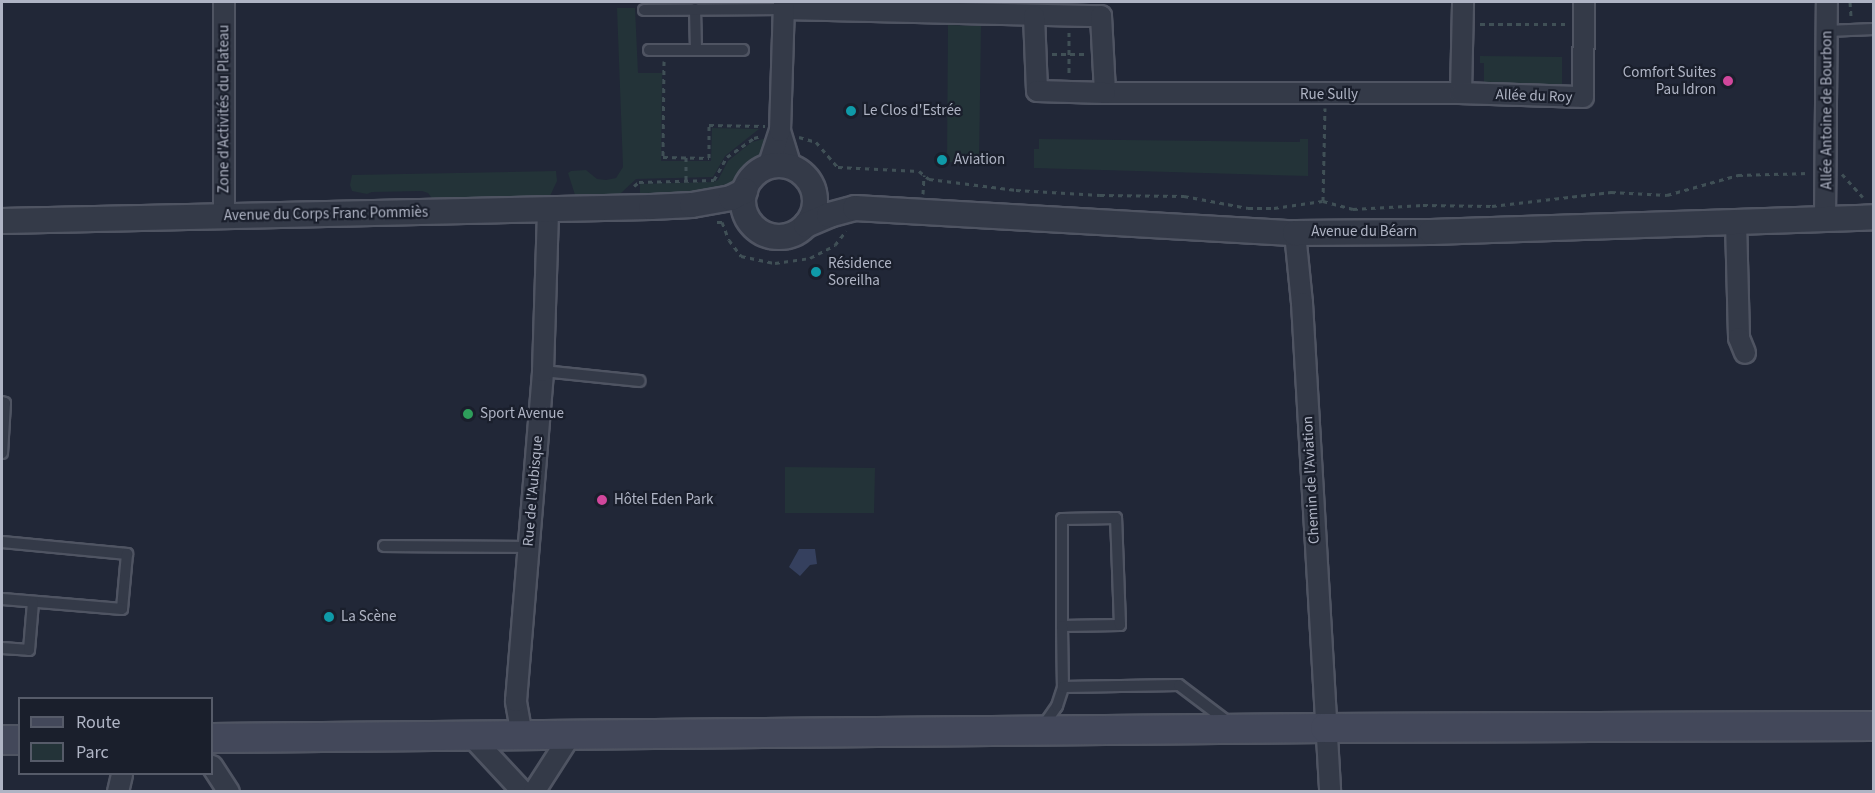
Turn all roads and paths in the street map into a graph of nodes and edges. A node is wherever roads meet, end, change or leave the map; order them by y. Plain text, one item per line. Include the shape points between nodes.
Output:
1 (224, 2) edge
2 (1463, 2) edge
3 (1584, 2) edge
4 (1827, 2) edge
5 (784, 5) edge
6 (930, 7) edge
7 (695, 9) junction
8 (644, 10) dead end
9 (1034, 16) junction
10 (1069, 16) junction
11 (1463, 24) junction
12 (1584, 25) junction
13 (1874, 29) edge
14 (1827, 31) junction
15 (649, 50) dead end
16 (664, 50) junction
17 (696, 50) junction
18 (742, 50) dead end
19 (1035, 54) junction
20 (1069, 54) junction
21 (1103, 54) junction
22 (1070, 93) junction
23 (1106, 93) junction
24 (1461, 93) junction
25 (1323, 95) junction
26 (780, 129) junction
27 (686, 158) junction
28 (780, 167) junction
29 (1801, 173) dead end
30 (1844, 174) dead end
31 (924, 175) junction
32 (686, 180) junction
33 (675, 181) junction
34 (812, 186) junction
35 (631, 190) dead end
36 (744, 191) junction
37 (923, 198) dead end
38 (1323, 201) junction
39 (1874, 201) edge
40 (684, 206) junction
41 (548, 209) junction
42 (1874, 216) edge
43 (224, 217) junction
44 (852, 218) junction
45 (1825, 218) junction
46 (2, 221) edge
47 (710, 222) dead end
48 (1736, 222) junction
49 (752, 225) junction
50 (807, 225) junction
51 (1294, 233) junction
52 (1745, 353) dead end
53 (543, 371) junction
54 (639, 381) dead end
55 (2, 402) edge
56 (2, 453) edge
57 (2, 542) edge
58 (384, 546) dead end
59 (529, 547) junction
60 (2, 600) edge
61 (33, 602) junction
62 (1062, 626) junction
63 (2, 648) edge
64 (1063, 687) junction
65 (1874, 726) edge
66 (1324, 728) junction
67 (1238, 729) junction
68 (1040, 731) junction
69 (471, 736) junction
70 (522, 736) junction
71 (570, 736) junction
72 (213, 738) edge
73 (2, 740) edge
74 (18, 740) edge
75 (213, 768) edge
76 (122, 775) edge
77 (118, 792) edge
78 (229, 792) edge
79 (523, 792) edge
80 (534, 792) edge
81 (1330, 792) edge

1 - 43 street, Zone d'Activités du Plateau
2 - 11 street
3 - 12 street, Allée du Roy
4 - 14 street, Allée Antoine de Bourbon
5 - 6 street
5 - 7 lane
5 - 26 street
6 - 9 street
7 - 8 lane
7 - 17 lane
9 - 10 street
9 - 19 street, Rue Sully
10 - 20 path
10 - 21 street via 1101,16
11 - 12 path
11 - 24 street
12 - 24 street, Allée du Roy via 1583,98
13 - 14 lane
14 - 45 street, Allée Antoine de Bourbon
15 - 16 lane
16 - 17 lane
16 - 27 path via 663,157
17 - 18 lane
19 - 20 path
19 - 22 street, Rue Sully via 1037,91
20 - 21 path
20 - 22 path
21 - 23 street
22 - 23 street, Rue Sully
23 - 25 street, Rue Sully
24 - 25 street, Rue Sully
25 - 38 path
26 - 27 path via 709,125 709,158
26 - 28 street
26 - 31 path via 816,142 838,167 919,171
26 - 32 path via 744,144 721,164 714,180
27 - 32 path
28 - 34 street via 802,172
28 - 36 street via 750,180
29 - 38 path via 1738,174 1667,195 1611,192 1492,206 1353,209
30 - 39 path via 1863,197
31 - 37 path
31 - 38 path via 929,179 1016,190 1184,196 1248,208
32 - 33 path
33 - 35 path via 639,182
33 - 40 path
34 - 44 street, Avenue du Béarn
34 - 50 street via 816,203
36 - 40 street via 731,198
36 - 49 street via 744,208
40 - 41 street, Avenue du Corps Franc Pommiès
40 - 49 street via 729,214
41 - 43 street, Avenue du Corps Franc Pommiès
41 - 53 street, Rue de l'Aubisque
42 - 45 street, Avenue du Béarn
43 - 46 street, Avenue du Corps Franc Pommiès
44 - 47 path via 835,245 810,258 775,263 741,256 722,222
44 - 50 street, Avenue du Béarn via 829,214
44 - 51 street, Avenue du Béarn
45 - 48 street, Avenue du Béarn
48 - 51 street, Avenue du Béarn
48 - 52 street via 1739,338
49 - 50 street via 762,233 781,237 797,233
51 - 66 street, Chemin de l'Aviation via 1302,303
53 - 54 lane
53 - 59 street, Rue de l'Aubisque
55 - 56 lane
57 - 61 lane via 127,554 122,609
58 - 59 lane
59 - 70 street, Rue de l'Aubisque via 516,701
60 - 61 lane
61 - 63 lane via 29,650
62 - 62 lane via 1062,519 1116,518 1120,625
62 - 64 lane
64 - 67 lane via 1179,685
64 - 68 lane via 1057,706
65 - 66 main road
66 - 67 main road
66 - 81 street, Chemin de l'Aviation
67 - 68 main road
68 - 71 main road
69 - 70 main road
69 - 72 main road
69 - 79 street
70 - 71 main road
71 - 80 street
73 - 74 main road
75 - 78 street
76 - 77 street

